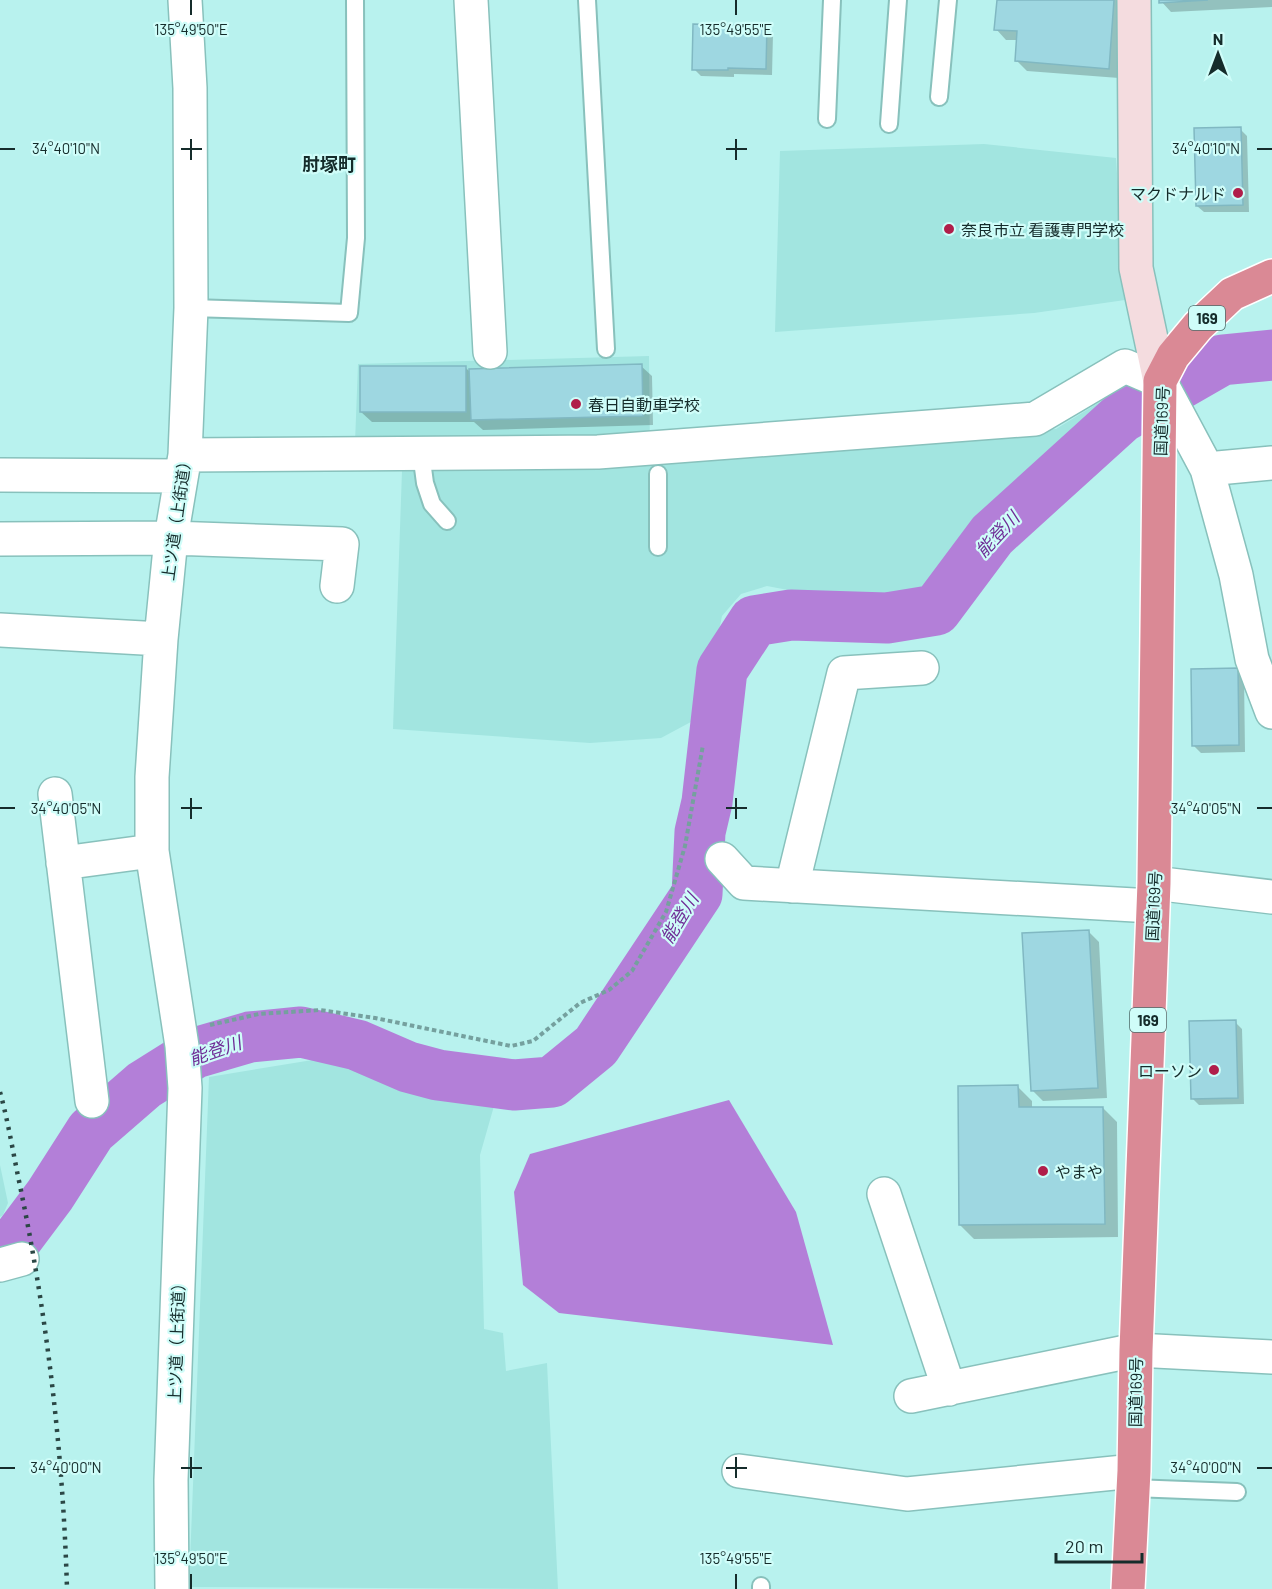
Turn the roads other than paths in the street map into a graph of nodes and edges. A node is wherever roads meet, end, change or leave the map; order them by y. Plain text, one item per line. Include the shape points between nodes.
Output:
1 (183, 0) edge
2 (191, 0) edge
3 (355, 0) edge
4 (471, 0) edge
5 (587, 0) edge
6 (832, 0) edge
7 (898, 0) edge
8 (948, 0) edge
9 (1134, 0) edge
10 (939, 97) dead end
11 (827, 119) dead end
12 (889, 124) dead end
13 (1272, 276) edge
14 (191, 308) junction
15 (606, 349) dead end
16 (490, 352) dead end
17 (1160, 381) junction
18 (421, 453) junction
19 (1272, 463) edge
20 (183, 466) junction
21 (1207, 469) junction
22 (658, 474) dead end
23 (0, 475) edge
24 (447, 521) dead end
25 (171, 537) junction
26 (0, 539) edge
27 (658, 547) dead end
28 (337, 586) dead end
29 (0, 630) edge
30 (161, 639) junction
31 (922, 668) dead end
32 (1272, 712) edge
33 (55, 794) dead end
34 (152, 851) junction
35 (722, 859) dead end
36 (63, 863) junction
37 (792, 886) junction
38 (1153, 894) junction
39 (1272, 897) edge
40 (92, 1101) dead end
41 (884, 1194) dead end
42 (1136, 1350) junction
43 (1272, 1356) edge
44 (949, 1389) junction
45 (911, 1396) dead end
46 (739, 1471) dead end
47 (1134, 1479) junction
48 (1237, 1492) dead end
49 (172, 1589) edge
50 (1128, 1589) edge

1 - 2 lane
1 - 14 street, 上ツ道（上街道） via 190,88
3 - 14 lane via 356,238 349,314
4 - 16 street
5 - 15 lane
6 - 11 lane
7 - 12 lane
8 - 10 lane
9 - 17 street via 1136,268
13 - 17 highway, 国道169号 / 169 via 1232,294 1173,356
14 - 20 street, 上ツ道（上街道）
17 - 18 street via 1125,366 1035,419 598,452
17 - 21 street
17 - 38 highway, 国道169号 / 169
18 - 20 street
18 - 24 lane via 432,504
19 - 21 street
20 - 23 street
20 - 25 street, 上ツ道（上街道）
21 - 32 street via 1236,576 1252,659
22 - 27 lane
25 - 26 street
25 - 28 street via 342,544
25 - 30 street, 上ツ道（上街道）
29 - 30 street
30 - 34 street, 上ツ道（上街道） via 152,777
31 - 37 street via 844,673
33 - 36 street
34 - 36 street
34 - 49 street, 上ツ道（上街道） via 182,1061 171,1480
35 - 37 street via 744,883
36 - 40 street
37 - 38 street
38 - 39 street
38 - 42 highway, 国道169号 / 169
41 - 44 street
42 - 43 street
42 - 44 street
42 - 47 highway, 国道169号 / 169
44 - 45 street
46 - 47 street via 907,1494
47 - 48 lane
47 - 50 highway, 国道169号 / 169

